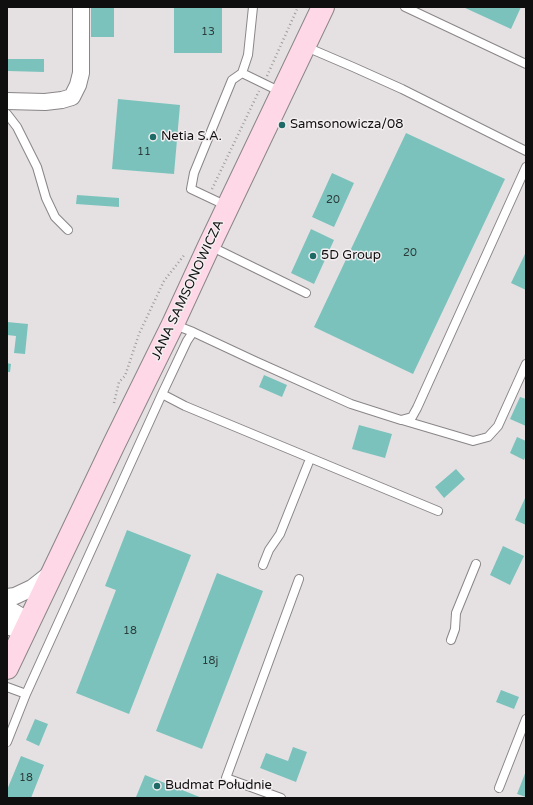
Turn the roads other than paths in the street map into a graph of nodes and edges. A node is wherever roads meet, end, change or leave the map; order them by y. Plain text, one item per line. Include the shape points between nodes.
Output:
1 (81, 7) edge
2 (253, 7) edge
3 (322, 7) edge
4 (405, 7) edge
5 (304, 46) junction
6 (526, 64) edge
7 (242, 73) junction
8 (273, 87) junction
9 (7, 101) edge
10 (7, 114) edge
11 (526, 152) edge
12 (526, 168) edge
13 (228, 207) junction
14 (68, 230) dead end
15 (209, 246) junction
16 (306, 292) dead end
17 (183, 328) junction
18 (526, 364) edge
19 (162, 394) junction
20 (401, 420) junction
21 (310, 459) junction
22 (438, 511) dead end
23 (476, 564) dead end
24 (263, 565) dead end
25 (52, 572) junction
26 (299, 579) dead end
27 (7, 597) edge
28 (7, 608) edge
29 (20, 626) edge
30 (451, 640) dead end
31 (7, 668) edge
32 (7, 687) edge
33 (26, 694) junction
34 (526, 719) edge
35 (7, 742) edge
36 (499, 788) dead end
37 (281, 798) edge

1 - 9 street via 81,73 72,96 45,102
2 - 7 lane via 248,55
3 - 5 main road, JANA SAMSONOWICZA
4 - 6 lane
5 - 8 main road, JANA SAMSONOWICZA
5 - 11 lane via 402,90
7 - 8 lane
7 - 13 lane via 232,80 194,173 191,189
8 - 13 main road, JANA SAMSONOWICZA
10 - 14 lane via 17,127 37,167 46,198 55,217
12 - 20 lane via 417,408 412,417
13 - 15 main road, JANA SAMSONOWICZA
15 - 16 lane
15 - 17 main road, JANA SAMSONOWICZA
17 - 19 lane via 187,341
17 - 20 lane via 351,404
17 - 25 main road, JANA SAMSONOWICZA
18 - 20 lane via 498,426 488,437 473,441
19 - 21 lane
19 - 33 lane
21 - 22 lane
21 - 24 lane via 280,534
23 - 30 lane via 456,613
25 - 27 street, JANA SAMSONOWICZA via 32,588
25 - 29 main road, JANA SAMSONOWICZA
26 - 37 lane via 226,778
28 - 29 street
29 - 31 main road, JANA SAMSONOWICZA
32 - 33 lane
33 - 35 lane
34 - 36 lane

